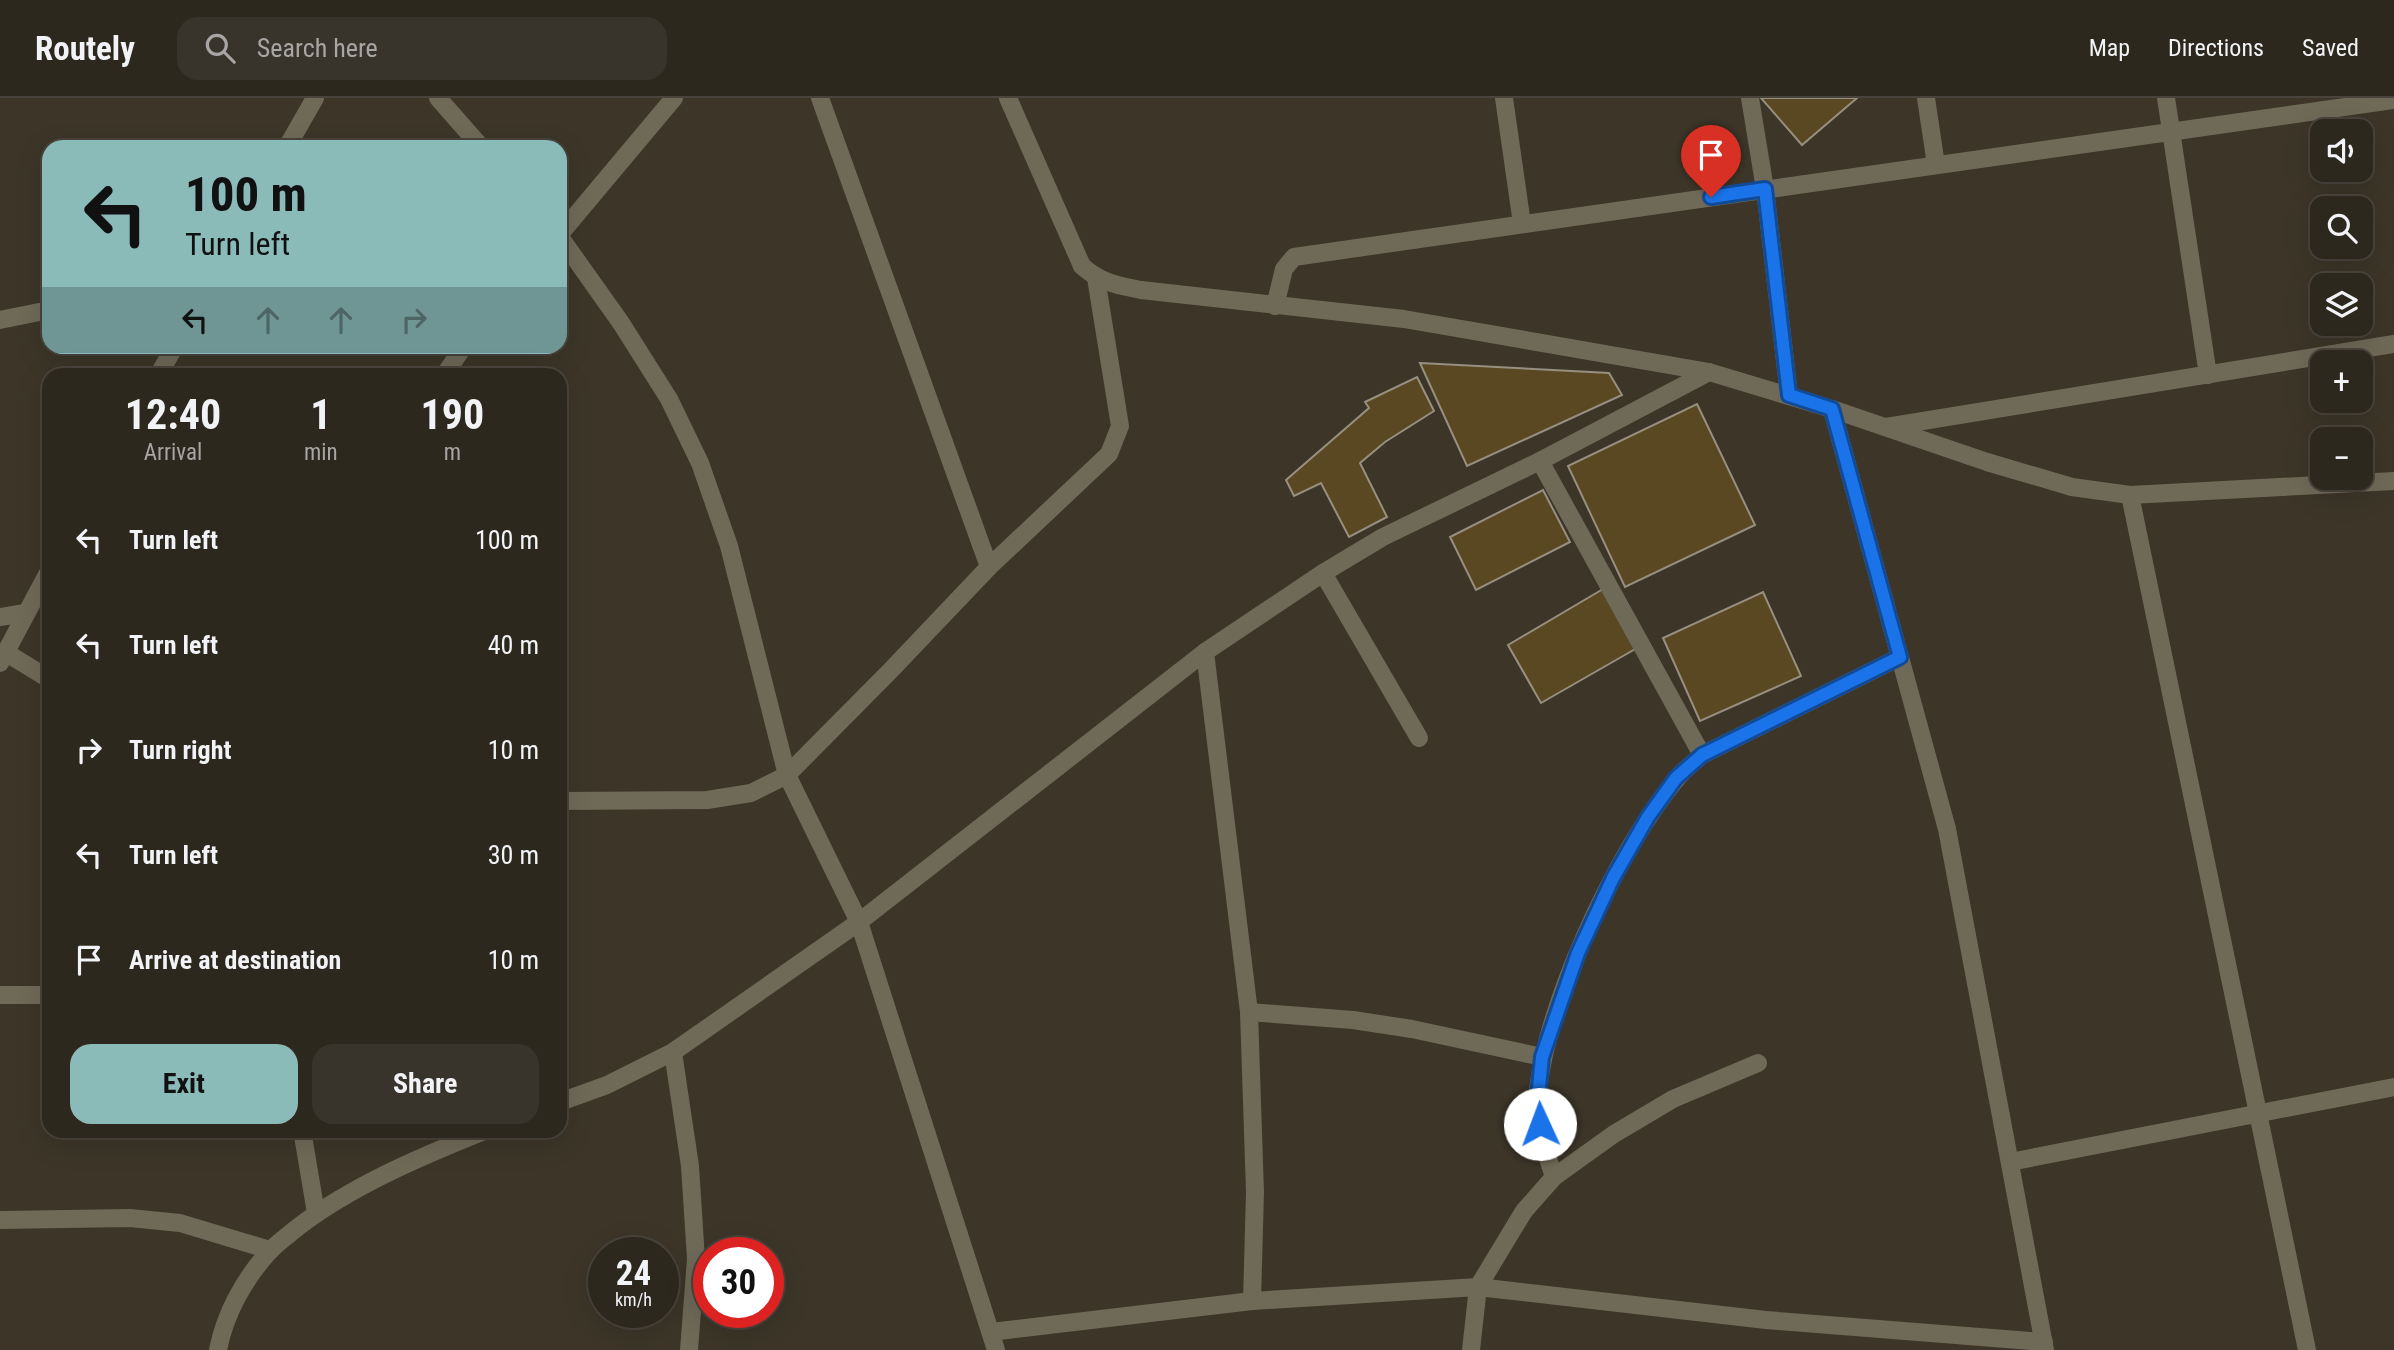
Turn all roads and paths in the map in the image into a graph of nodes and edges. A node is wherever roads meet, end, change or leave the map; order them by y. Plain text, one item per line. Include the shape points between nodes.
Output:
1 (315, 98) edge
2 (438, 98) edge
3 (674, 98) edge
4 (820, 98) edge
5 (1008, 98) edge
6 (1504, 98) edge
7 (1750, 98) edge
8 (1926, 98) edge
9 (2166, 98) edge
10 (2394, 100) edge
11 (2171, 132) junction
12 (291, 140) edge
13 (475, 140) edge
14 (1936, 165) junction
15 (1765, 189) junction
16 (1522, 224) junction
17 (567, 228) edge
18 (567, 246) edge
19 (1096, 278) junction
20 (1275, 306) junction
21 (42, 311) edge
22 (0, 320) edge
23 (2394, 345) edge
24 (1709, 372) junction
25 (2208, 375) junction
26 (1789, 395) junction
27 (1832, 409) junction
28 (1884, 427) junction
29 (1540, 461) junction
30 (2394, 481) edge
31 (2130, 495) junction
32 (989, 567) junction
33 (1324, 573) junction
34 (42, 583) edge
35 (25, 613) junction
36 (0, 617) edge
37 (1205, 652) junction
38 (1900, 657) junction
39 (2, 658) edge
40 (42, 676) edge
41 (1419, 737) dead end
42 (1702, 755) junction
43 (787, 775) junction
44 (567, 801) edge
45 (859, 922) junction
46 (0, 995) edge
47 (42, 995) edge
48 (1249, 1012) junction
49 (673, 1052) junction
50 (1542, 1057) junction
51 (1758, 1063) dead end
52 (2394, 1087) edge
53 (567, 1099) edge
54 (2258, 1114) junction
55 (303, 1138) edge
56 (466, 1138) edge
57 (2010, 1161) junction
58 (1554, 1177) junction
59 (316, 1213) junction
60 (0, 1220) edge
61 (270, 1250) junction
62 (1478, 1287) junction
63 (1252, 1301) junction
64 (991, 1332) junction
65 (2044, 1346) edge
66 (218, 1350) edge
67 (689, 1350) edge
68 (996, 1350) edge
69 (1471, 1350) edge
70 (2307, 1350) edge

1 - 12 street
2 - 13 street
3 - 17 street
4 - 32 street
5 - 19 street via 1082,266
6 - 16 street
7 - 15 street
8 - 14 street
9 - 11 street
10 - 11 street
11 - 14 street
11 - 25 street
14 - 15 street
15 - 16 street
15 - 26 street
16 - 20 street via 1294,257 1284,268
18 - 43 street via 669,399 700,463 729,546
19 - 20 street via 1141,290
19 - 32 street via 1120,426 1109,454
20 - 24 street via 1404,318
21 - 22 street
23 - 25 street
24 - 26 street
24 - 29 street
25 - 28 street
26 - 27 street
27 - 28 street
27 - 38 street
28 - 31 street via 2072,487
29 - 33 street via 1383,537
29 - 42 street
30 - 31 street
31 - 54 street
32 - 43 street
33 - 37 street
33 - 41 street
34 - 35 street
35 - 36 street
35 - 39 street
37 - 45 street
37 - 48 street
38 - 42 street
38 - 57 street via 1947,829
39 - 40 street
42 - 50 street via 1676,778 1613,878 1578,953
43 - 44 street via 751,793 708,800
43 - 45 street
45 - 49 street
45 - 64 street
46 - 47 street
48 - 50 street via 1412,1029
48 - 63 street via 1255,1192
49 - 53 street
49 - 67 street via 690,1166 696,1259
50 - 58 street via 1537,1107
51 - 58 street via 1673,1099 1614,1133
52 - 54 street
54 - 57 street
54 - 70 street
55 - 59 street
56 - 59 street
57 - 65 street
58 - 62 street via 1524,1211
59 - 61 street
60 - 61 street via 131,1218 180,1223
61 - 66 street via 239,1292
62 - 63 street
62 - 65 street
62 - 69 street
63 - 64 street
64 - 68 street

